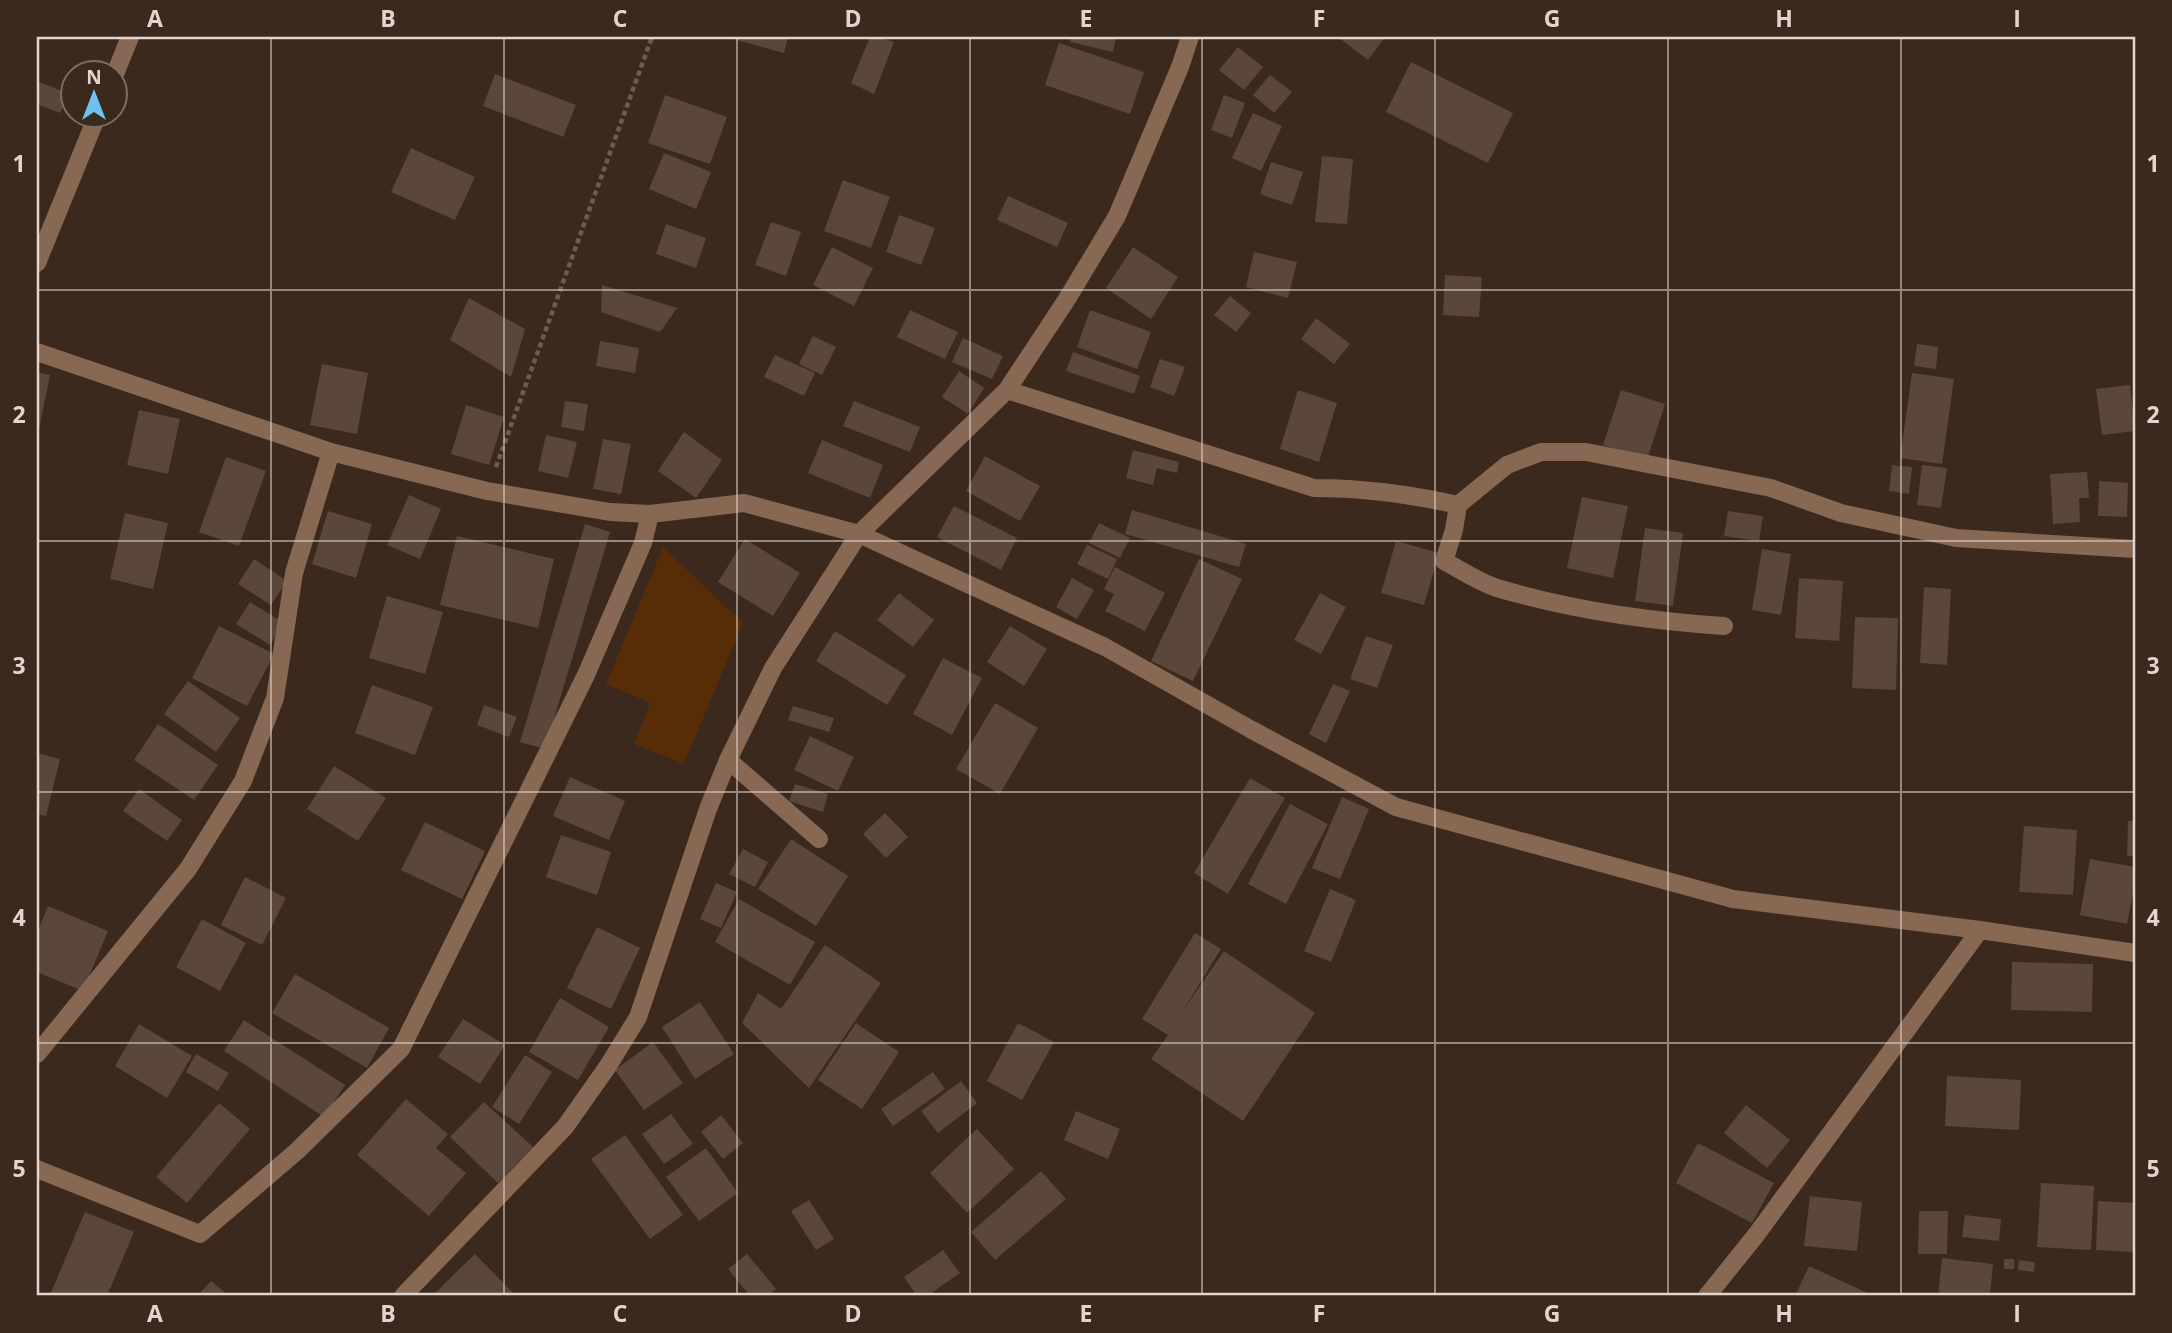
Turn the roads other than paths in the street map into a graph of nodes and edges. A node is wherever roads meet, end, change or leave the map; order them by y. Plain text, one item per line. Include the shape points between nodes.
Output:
1 (130, 37) edge
2 (1190, 37) edge
3 (121, 60) edge
4 (91, 130) edge
5 (37, 263) edge
6 (37, 352) edge
7 (1007, 390) junction
8 (331, 452) junction
9 (1458, 505) junction
10 (650, 514) junction
11 (859, 534) junction
12 (2135, 549) edge
13 (1724, 626) dead end
14 (728, 760) junction
15 (819, 839) dead end
16 (1980, 930) junction
17 (2135, 953) edge
18 (38, 1051) edge
19 (37, 1169) edge
20 (403, 1296) edge
21 (1707, 1296) edge

1 - 3 street
2 - 7 street via 1117,216
4 - 5 street
6 - 8 street
7 - 9 street via 1314,488 1359,488
7 - 11 street
8 - 10 street via 487,491 610,512
8 - 18 street via 294,573 275,698 243,781 188,869
9 - 12 street via 1507,465 1541,452 1586,452 1771,488 1841,513 1956,538
9 - 13 street via 1444,561 1494,587 1612,615
10 - 11 street via 744,503
10 - 19 street via 643,542 586,675 401,1049 297,1151 200,1234
11 - 14 street via 773,668
11 - 16 street via 1105,647 1396,807 1733,899
14 - 15 street
14 - 20 street via 638,1017 565,1127
16 - 17 street
16 - 21 street

